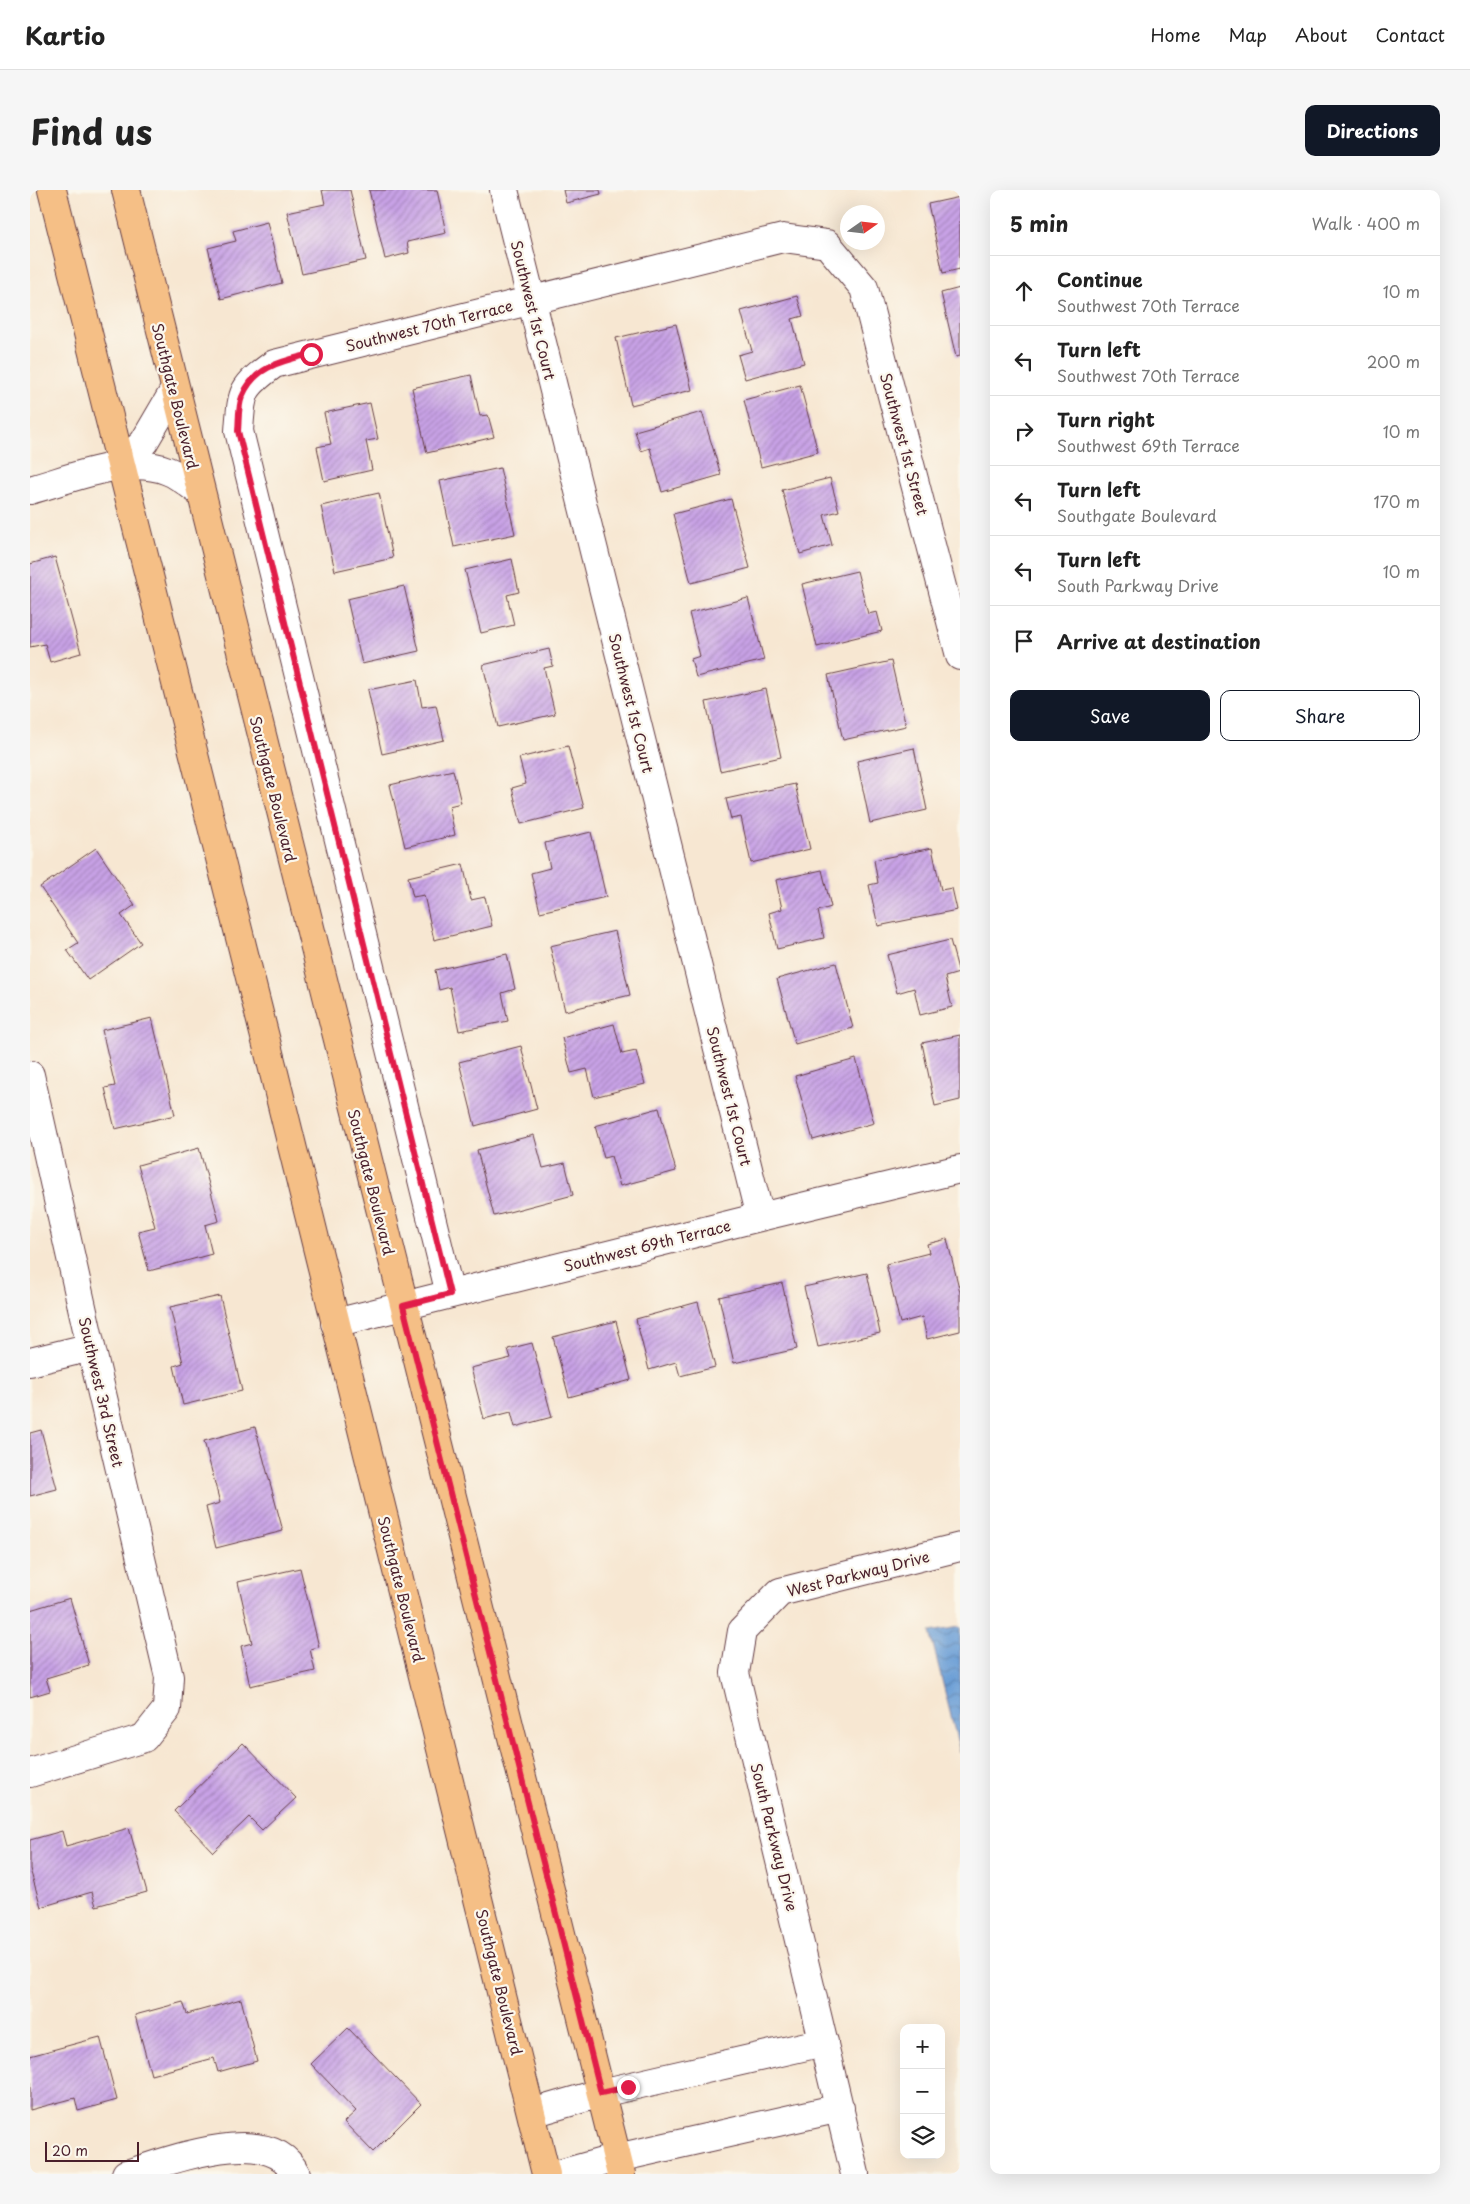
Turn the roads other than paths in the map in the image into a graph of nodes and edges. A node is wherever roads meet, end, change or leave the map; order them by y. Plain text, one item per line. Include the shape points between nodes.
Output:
1 (52, 190) edge
2 (126, 190) edge
3 (504, 190) edge
4 (827, 244) joint
5 (532, 300) junction
6 (175, 389) junction
7 (120, 465) junction
8 (30, 490) edge
9 (200, 492) junction
10 (960, 656) edge
11 (30, 1076) edge
12 (960, 1169) edge
13 (760, 1217) junction
14 (450, 1294) junction
15 (403, 1306) junction
16 (334, 1323) junction
17 (91, 1347) junction
18 (30, 1362) edge
19 (960, 1547) edge
20 (742, 1631) joint
21 (30, 1773) edge
22 (824, 2042) junction
23 (601, 2093) junction
24 (840, 2108) junction
25 (532, 2113) junction
26 (290, 2166) edge
27 (619, 2166) edge
28 (126, 2174) edge
29 (546, 2174) edge
30 (560, 2174) edge
31 (855, 2174) edge

1 - 7 main road, Southgate Boulevard
2 - 6 main road, Southgate Boulevard
3 - 5 street, Southwest 1st Court
4 - 5 street, Southwest 70th Terrace via 783,238
4 - 10 street, Southwest 1st Street via 864,288
5 - 13 street, Southwest 1st Court
5 - 14 street, Southwest 70th Terrace via 274,364 251,380 241,398 238,431
6 - 7 street via 144,442
6 - 9 main road, Southgate Boulevard
7 - 8 street
7 - 9 street via 150,465 170,471
7 - 16 main road, Southgate Boulevard via 272,1063
9 - 15 main road, Southgate Boulevard
11 - 17 street, Southwest 3rd Street
12 - 13 street, Southwest 69th Terrace
13 - 14 street, Southwest 69th Terrace
14 - 15 street, Southwest 69th Terrace
15 - 16 street, Southwest 69th Terrace
15 - 23 main road, Southgate Boulevard
16 - 25 main road, Southgate Boulevard
17 - 18 street
17 - 21 street, Southwest 3rd Street via 169,1677 167,1709 144,1738
19 - 20 street, West Parkway Drive via 780,1592
20 - 22 street, South Parkway Drive via 735,1674
22 - 23 street
22 - 24 street, South Parkway Drive
23 - 25 street
23 - 27 main road, Southgate Boulevard
24 - 27 street
24 - 31 street, South Parkway Drive
25 - 29 main road, Southgate Boulevard
26 - 28 street via 270,2152 222,2147
27 - 30 street

